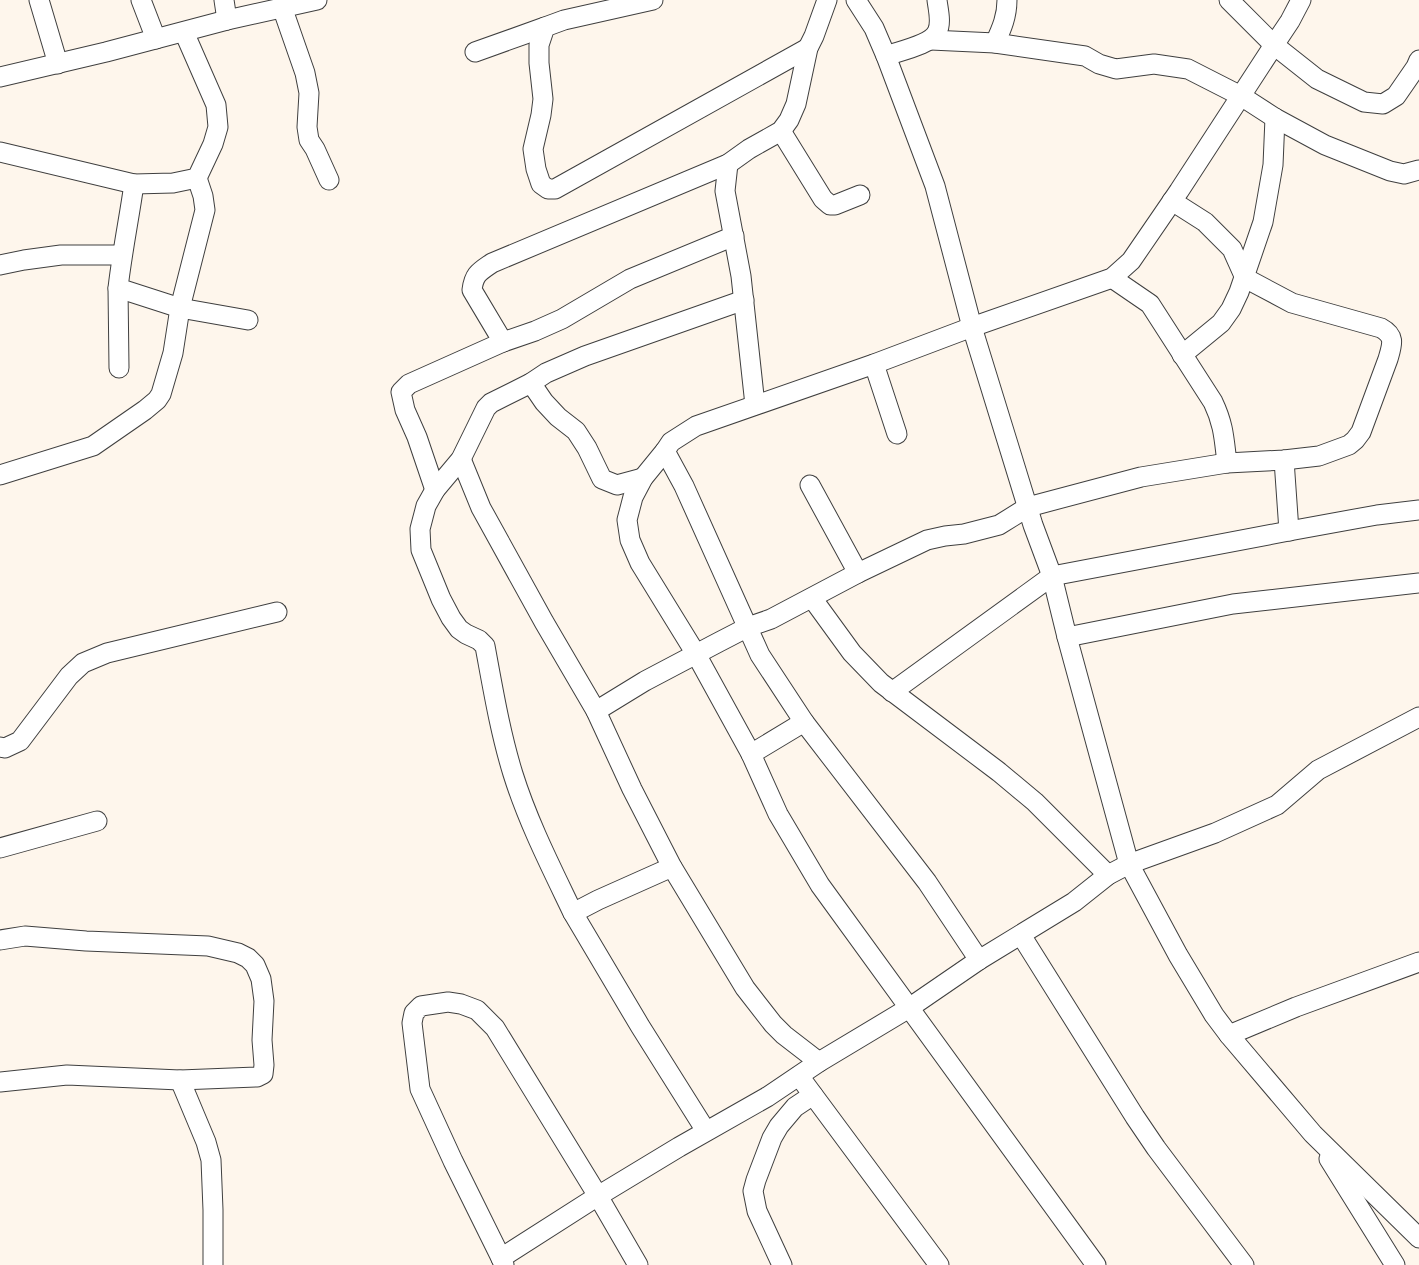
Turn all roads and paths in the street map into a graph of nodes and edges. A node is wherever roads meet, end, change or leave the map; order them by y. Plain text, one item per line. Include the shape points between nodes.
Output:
1 (39, 0) edge
2 (141, 0) edge
3 (224, 0) edge
4 (317, 0) edge
5 (653, 0) edge
6 (827, 0) edge
7 (856, 0) edge
8 (937, 0) edge
9 (1007, 0) edge
10 (1229, 0) edge
11 (1301, 0) edge
12 (282, 7) junction
13 (227, 20) junction
14 (545, 27) junction
15 (184, 32) junction
16 (156, 39) junction
17 (931, 40) junction
18 (995, 43) junction
19 (1274, 45) junction
20 (808, 48) junction
21 (475, 52) dead end
22 (886, 56) junction
23 (1419, 60) edge
24 (58, 64) junction
25 (0, 77) edge
26 (1413, 84) edge
27 (1241, 96) junction
28 (1275, 118) junction
29 (781, 131) junction
30 (0, 152) edge
31 (728, 164) junction
32 (1419, 170) edge
33 (197, 178) junction
34 (329, 180) dead end
35 (134, 184) junction
36 (860, 195) dead end
37 (1172, 201) junction
38 (734, 236) junction
39 (122, 255) junction
40 (0, 265) edge
41 (1112, 278) junction
42 (1245, 278) junction
43 (118, 288) junction
44 (744, 300) junction
45 (180, 308) junction
46 (248, 320) dead end
47 (972, 327) junction
48 (503, 342) junction
49 (1182, 355) junction
50 (874, 364) junction
51 (119, 368) dead end
52 (531, 383) junction
53 (755, 405) junction
54 (897, 434) dead end
55 (665, 451) junction
56 (461, 458) junction
57 (1284, 460) junction
58 (1227, 463) junction
59 (0, 475) edge
60 (643, 478) junction
61 (810, 485) dead end
62 (435, 490) junction
63 (1028, 507) junction
64 (1419, 510) edge
65 (1288, 531) junction
66 (858, 573) junction
67 (1052, 576) junction
68 (1419, 583) edge
69 (812, 598) junction
70 (277, 612) dead end
71 (748, 627) junction
72 (1067, 637) junction
73 (696, 654) junction
74 (892, 692) junction
75 (596, 711) junction
76 (1419, 717) edge
77 (804, 722) junction
78 (0, 747) edge
79 (751, 754) junction
80 (97, 821) dead end
81 (0, 848) edge
82 (1129, 864) junction
83 (672, 867) junction
84 (1108, 875) junction
85 (573, 913) junction
86 (1021, 935) junction
87 (0, 940) edge
88 (979, 960) junction
89 (1419, 962) edge
90 (909, 1008) junction
91 (1229, 1035) junction
92 (819, 1062) junction
93 (799, 1076) junction
94 (180, 1080) junction
95 (0, 1082) edge
96 (813, 1095) junction
97 (706, 1132) junction
98 (1313, 1134) junction
99 (598, 1196) junction
100 (1417, 1230) edge
101 (502, 1262) edge
102 (213, 1265) edge
103 (638, 1265) edge
104 (782, 1265) edge
105 (938, 1265) edge
106 (1096, 1265) edge
107 (1244, 1265) edge
108 (1395, 1265) edge

1 - 24 street
2 - 16 street
3 - 13 street
4 - 12 street
5 - 14 street via 564,20
6 - 20 street
7 - 22 street via 874,28
8 - 17 street via 938,31
9 - 18 street via 1003,27
10 - 19 street
11 - 19 street
12 - 13 street
12 - 34 street via 305,73 309,140
13 - 15 street
14 - 20 street via 539,45 543,99 533,149 541,184 548,190 555,189
14 - 21 street
15 - 16 street
15 - 33 street via 216,105 218,127
16 - 24 street
17 - 18 street
17 - 22 street
18 - 27 street via 1085,56 1116,69 1154,64 1188,69
19 - 26 street via 1317,79 1364,102 1383,104
19 - 27 street
20 - 29 street via 796,104
22 - 47 street via 935,186
23 - 26 street
24 - 25 street
27 - 28 street
27 - 37 street
28 - 32 street via 1325,145 1390,171 1404,174
28 - 42 street via 1273,165 1263,222
29 - 31 street via 748,149
29 - 36 street via 823,199 830,205
30 - 35 street
31 - 38 street via 725,192
31 - 48 street via 492,263 476,274 472,290
33 - 35 street via 173,183
33 - 45 street via 205,210
35 - 39 street
37 - 41 street via 1132,261
37 - 42 street via 1205,222 1232,249
38 - 44 street
38 - 48 street via 630,279 562,319
39 - 40 street via 61,255
39 - 43 street
41 - 47 street
41 - 49 street via 1150,304
42 - 49 street via 1226,317
42 - 57 street via 1292,303 1381,328 1391,337 1392,347 1388,359 1361,432 1355,440 1349,445 1319,456
43 - 45 street
43 - 51 street
44 - 52 street via 585,356 546,373
44 - 53 street
45 - 46 street
45 - 59 street via 173,353 157,400 93,446
47 - 50 street
47 - 63 street
48 - 62 street via 409,384 401,392 405,410
49 - 58 street via 1220,417
50 - 53 street
50 - 54 street
52 - 56 street via 491,403
52 - 60 street via 558,417 576,431 602,479 617,485
53 - 55 street via 696,426 671,442
55 - 60 street
55 - 71 street via 684,486
56 - 62 street
56 - 75 street via 481,508
57 - 58 street
57 - 65 street
58 - 63 street via 1141,477
60 - 73 street via 633,497 627,520 630,540 647,577
61 - 66 street
62 - 85 street via 426,506 420,530 421,550 451,618 459,629 485,646 513,774 531,825
63 - 66 street via 999,525 927,540
63 - 67 street
64 - 65 street
65 - 67 street
66 - 69 street
67 - 72 street
67 - 74 street
68 - 72 street via 1233,604
69 - 71 street via 771,619
69 - 74 street via 852,653
70 - 78 street via 107,653 83,663 69,676 20,741 5,748
71 - 73 street
71 - 77 street via 760,655
72 - 82 street
73 - 75 street
73 - 79 street
74 - 84 street via 1035,802
75 - 83 street
76 - 82 street via 1318,770 1277,805 1215,833
77 - 79 street
77 - 88 street via 927,882
79 - 90 street via 778,814 820,886
80 - 81 street
82 - 84 street
82 - 91 street via 1178,955
83 - 85 street
83 - 92 street via 745,988 773,1024
84 - 86 street via 1074,902
85 - 97 street
86 - 88 street
86 - 107 street via 1135,1117
87 - 94 street via 25,936 208,946 248,958 255,965 261,979 264,1002 263,1074 257,1077
88 - 90 street
89 - 91 street via 1296,1007
90 - 92 street
90 - 106 street
91 - 98 street
92 - 93 street
93 - 96 street
93 - 97 street
94 - 95 street via 68,1075
94 - 102 street via 211,1160
96 - 104 street via 795,1107 779,1126 753,1191 757,1211
96 - 105 street
97 - 99 street
98 - 100 street
98 - 108 street
99 - 101 street
99 - 101 street via 495,1028 477,1010 461,1004 448,1002 421,1006 414,1013 412,1023 420,1089
99 - 103 street

